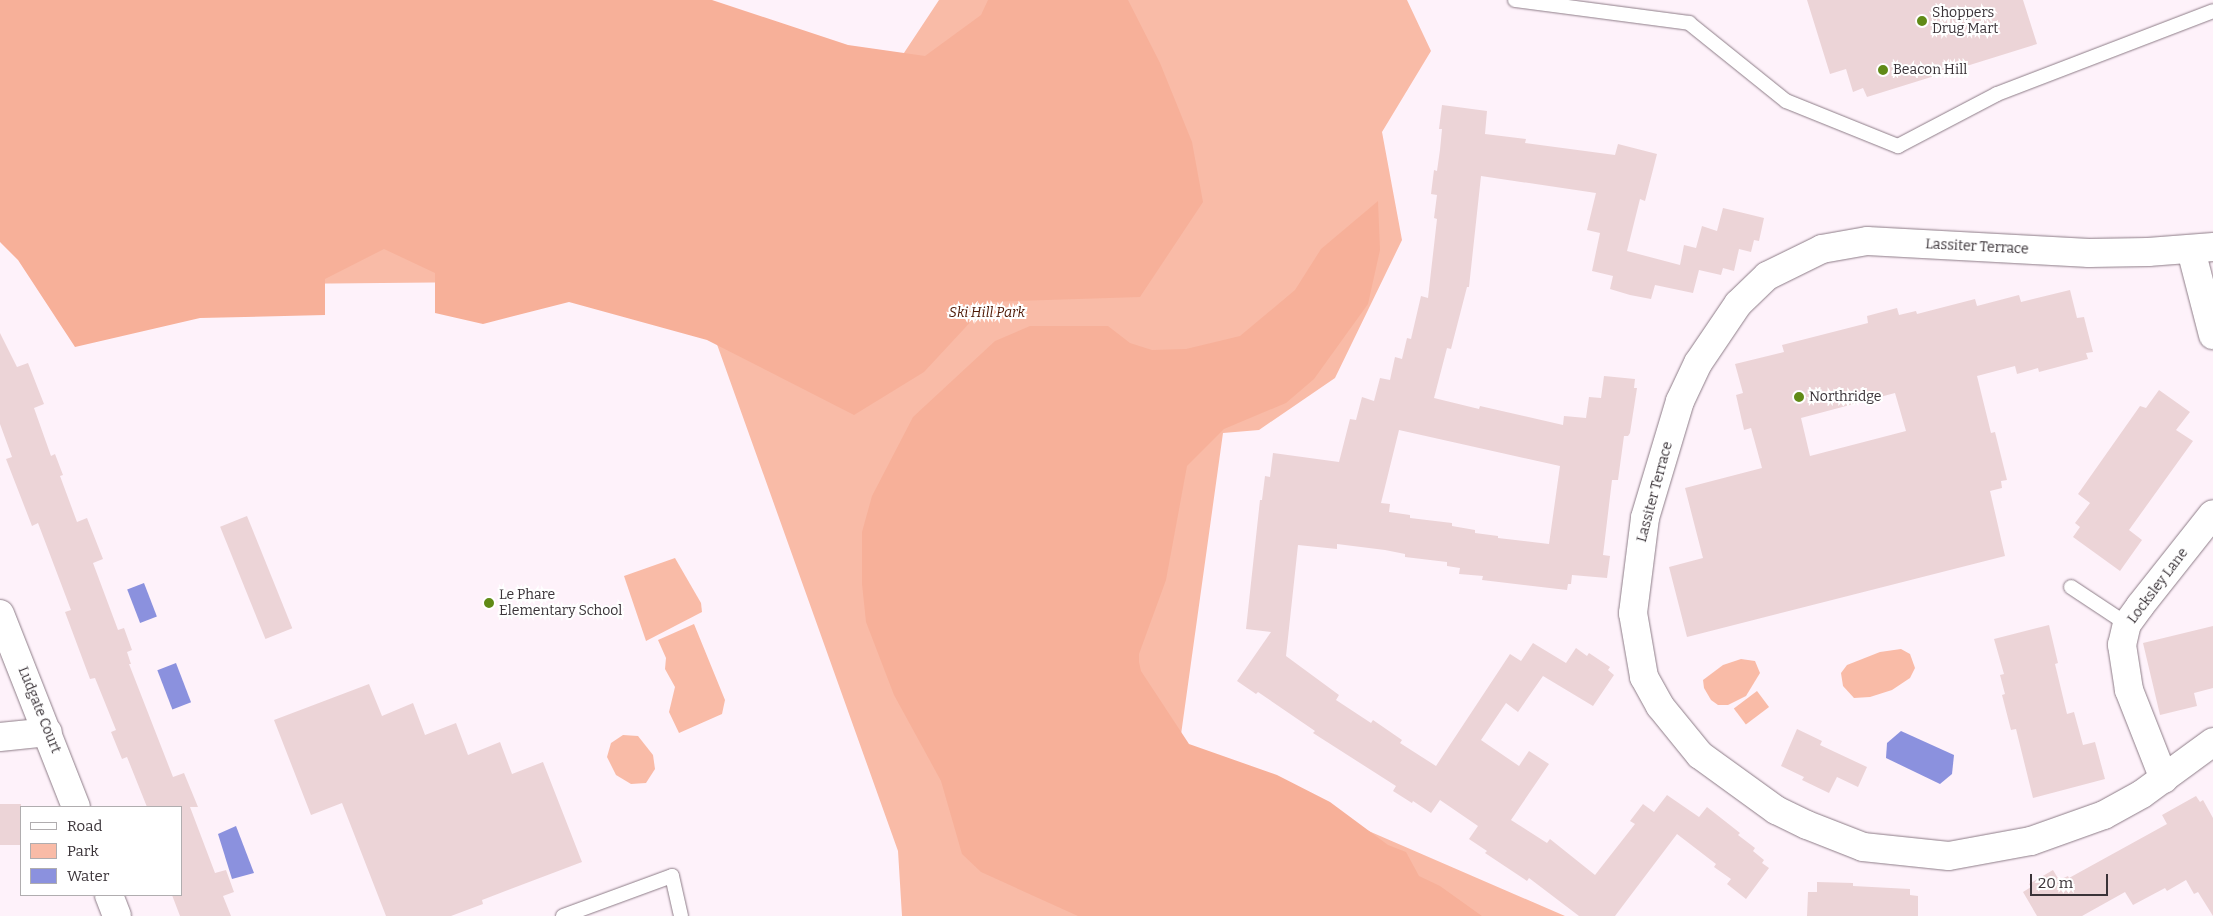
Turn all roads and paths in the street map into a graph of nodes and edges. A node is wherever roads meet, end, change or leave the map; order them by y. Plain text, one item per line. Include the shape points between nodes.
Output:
1 (1515, 0) edge
2 (2213, 10) edge
3 (2202, 248) edge
4 (2213, 335) edge
5 (2213, 514) edge
6 (2071, 587) dead end
7 (0, 614) edge
8 (2128, 624) junction
9 (48, 732) junction
10 (0, 737) edge
11 (2213, 742) edge
12 (2164, 779) junction
13 (76, 806) edge
14 (109, 896) edge
15 (117, 916) edge
16 (563, 916) edge
17 (681, 916) edge

1 - 2 lane via 1689,23 1786,101 1898,146 1998,94
3 - 4 street
3 - 12 street, Lassiter Terrace via 2089,253 1867,241 1822,249 1767,276 1738,304 1698,363 1680,402 1646,518 1633,613 1644,677 1660,706 1700,755 1776,810 1864,847 1949,856 2031,841 2104,815
5 - 8 street, Locksley Lane
6 - 8 lane
7 - 9 street, Ludgate Court
8 - 12 street, Locksley Lane via 2122,645 2129,690
9 - 10 street
9 - 13 street, Ludgate Court
11 - 12 street, Lassiter Terrace
14 - 15 street
16 - 17 lane via 672,876

